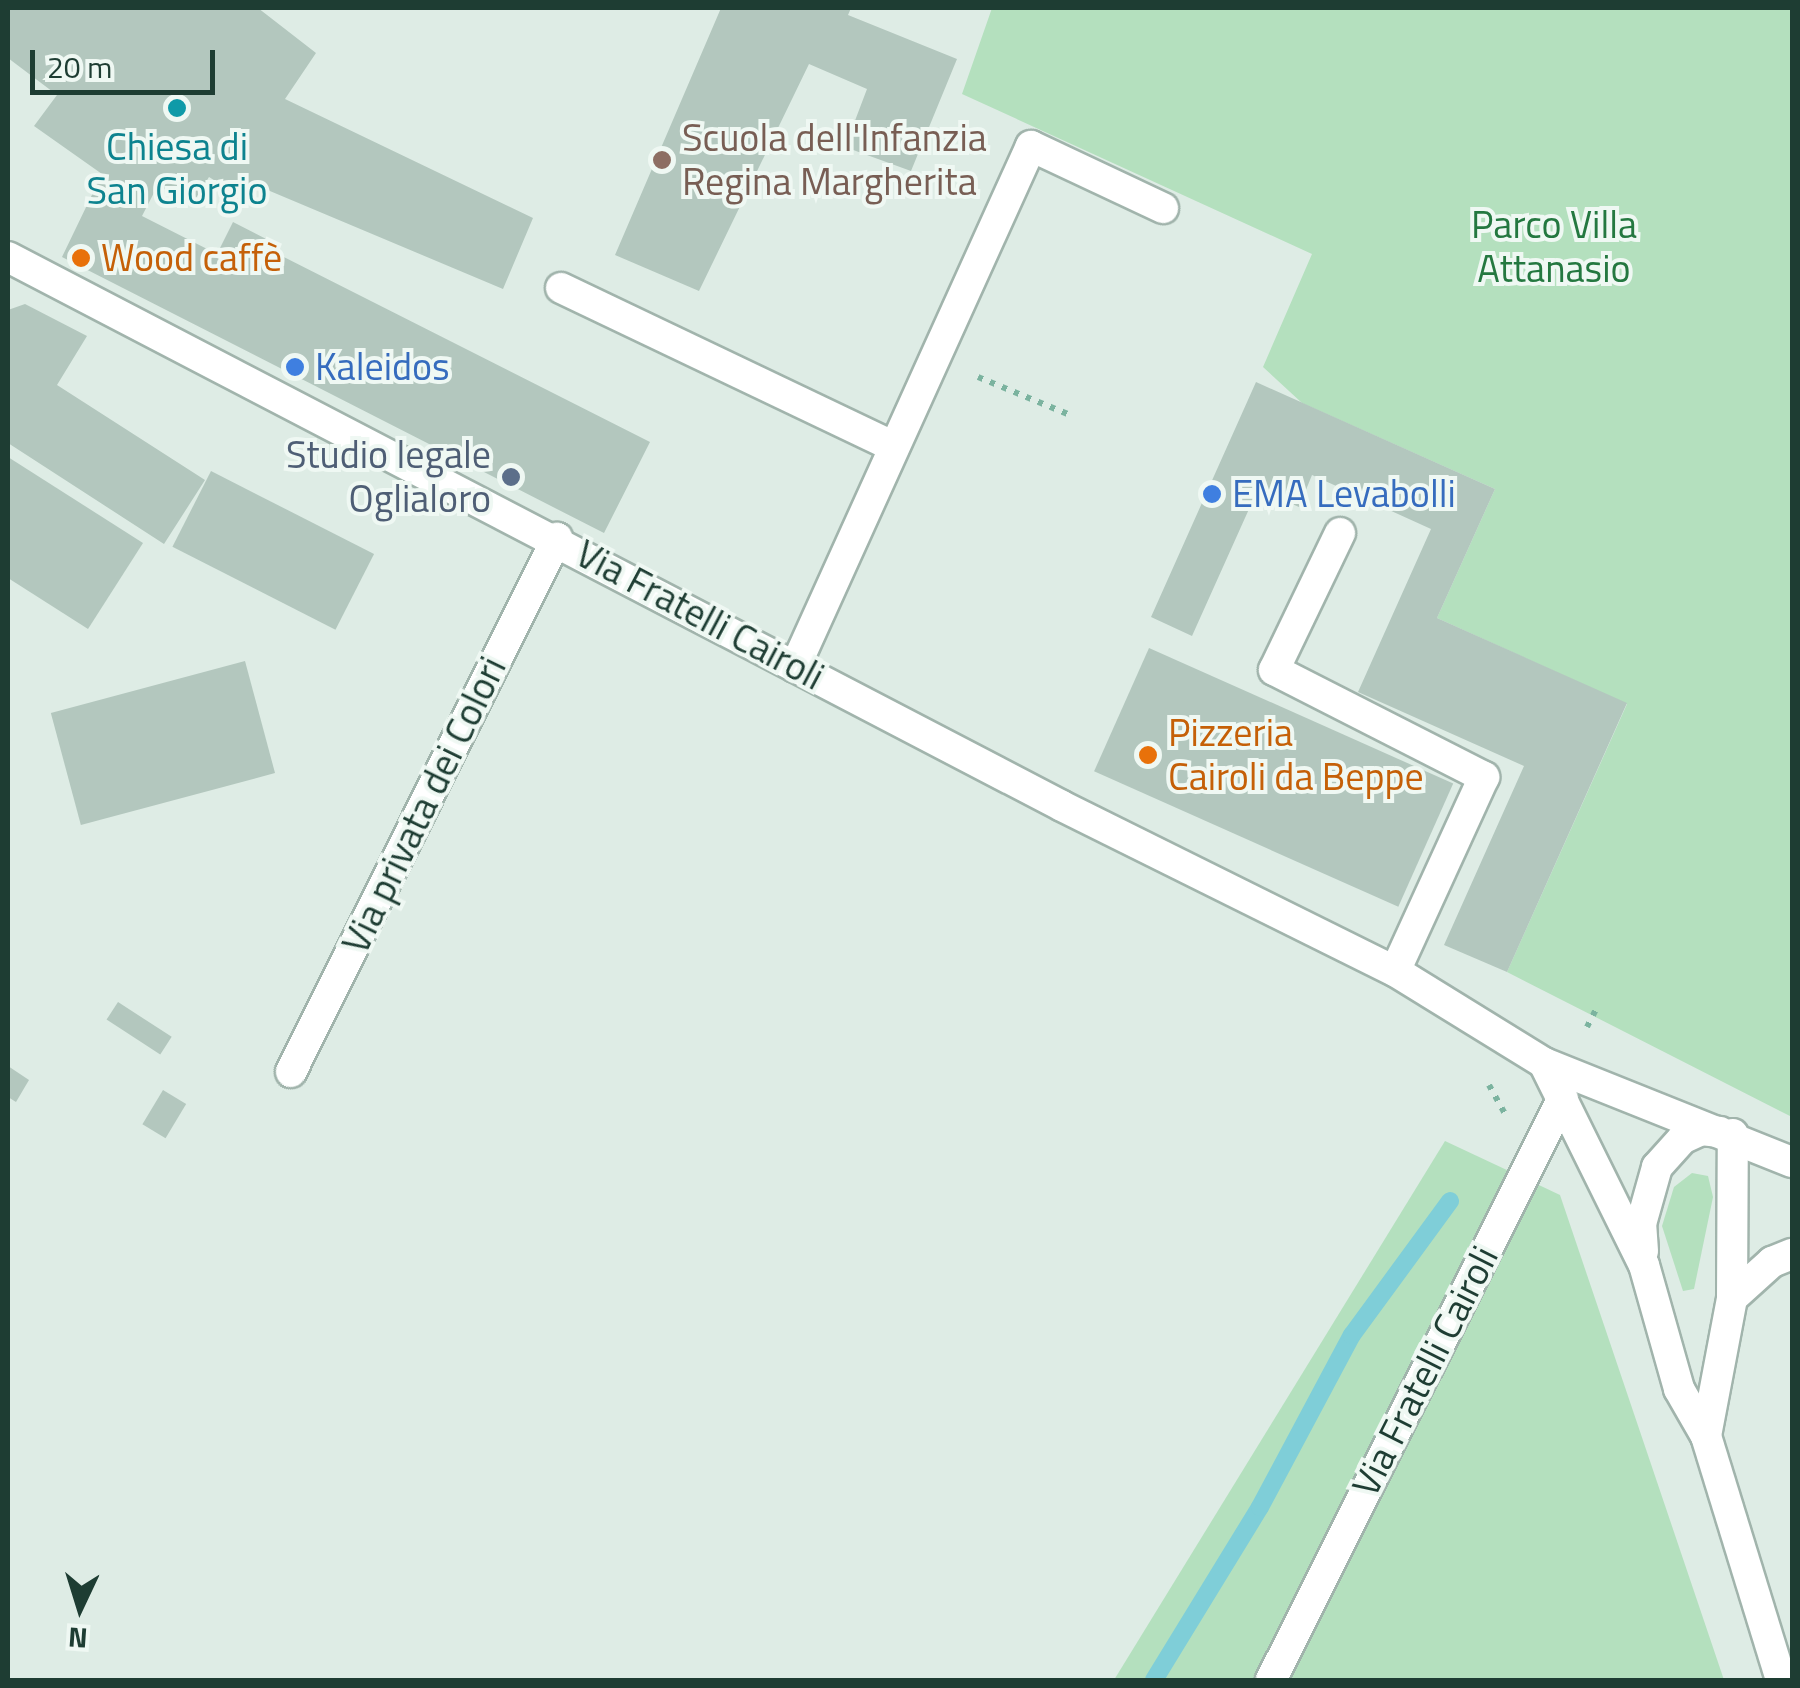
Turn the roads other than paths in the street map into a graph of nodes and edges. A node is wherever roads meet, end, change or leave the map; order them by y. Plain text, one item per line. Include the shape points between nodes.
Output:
1 (1163, 208) dead end
2 (8, 257) edge
3 (561, 288) dead end
4 (894, 447) junction
5 (1340, 534) dead end
6 (556, 538) junction
7 (795, 667) junction
8 (1395, 970) junction
9 (1544, 1063) junction
10 (292, 1072) dead end
11 (1563, 1098) junction
12 (1733, 1134) junction
13 (1792, 1162) edge
14 (1792, 1254) edge
15 (1644, 1265) junction
16 (1732, 1298) junction
17 (1706, 1436) junction
18 (1271, 1680) edge
19 (1781, 1680) edge

1 - 4 street via 1031,146
2 - 6 street, Via Fratelli Cairoli
3 - 4 street
4 - 7 street
5 - 8 street via 1274,670 1484,776
6 - 7 street, Via Fratelli Cairoli
6 - 10 street, Via privata dei Colori
7 - 8 street, Via Fratelli Cairoli
8 - 9 street, Via Fratelli Cairoli
9 - 11 street, Via Fratelli Cairoli
9 - 12 street, Via Fratelli Cairoli
11 - 15 street
11 - 18 street, Via Fratelli Cairoli
12 - 13 street, Via Fratelli Cairoli
12 - 15 street via 1701,1130 1657,1168 1641,1224
12 - 16 street
14 - 16 street via 1772,1262
15 - 17 street via 1680,1389
16 - 17 street
17 - 19 street

